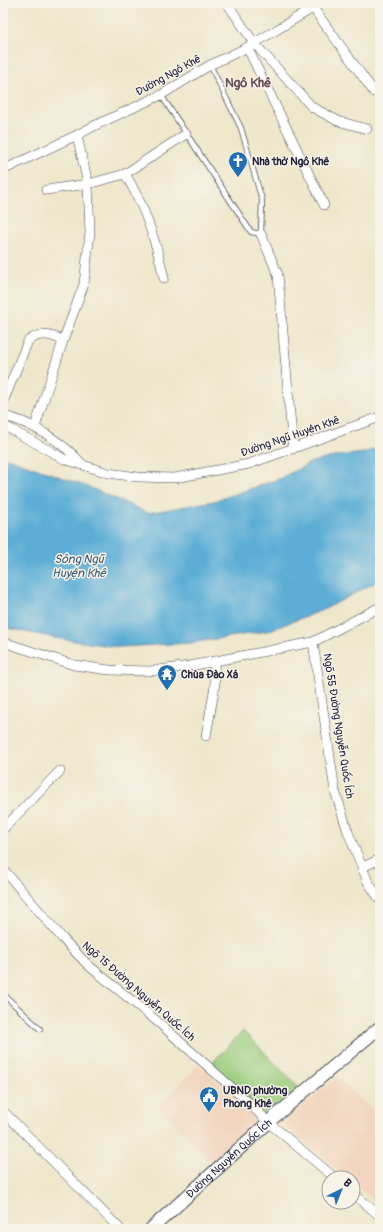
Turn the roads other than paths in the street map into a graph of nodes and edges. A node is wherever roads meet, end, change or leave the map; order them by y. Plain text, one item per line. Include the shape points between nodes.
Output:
1 (227, 3) edge
2 (316, 5) edge
3 (250, 45) junction
4 (210, 66) junction
5 (374, 92) dead end
6 (161, 96) junction
7 (367, 129) dead end
8 (186, 134) junction
9 (77, 135) junction
10 (3, 170) edge
11 (125, 174) junction
12 (88, 184) junction
13 (46, 190) dead end
14 (324, 205) dead end
15 (262, 234) junction
16 (164, 278) dead end
17 (63, 341) junction
18 (3, 402) edge
19 (3, 416) edge
20 (380, 417) edge
21 (35, 427) junction
22 (4, 428) edge
23 (293, 449) junction
24 (83, 465) junction
25 (380, 607) edge
26 (3, 642) edge
27 (313, 642) junction
28 (214, 662) junction
29 (206, 736) dead end
30 (60, 771) dead end
31 (3, 829) edge
32 (380, 859) edge
33 (363, 867) junction
34 (3, 869) edge
35 (380, 900) edge
36 (3, 994) edge
37 (380, 1027) edge
38 (40, 1030) dead end
39 (3, 1111) edge
40 (268, 1122) junction
41 (325, 1170) edge
42 (361, 1200) edge
43 (380, 1216) edge
44 (120, 1229) edge
45 (151, 1229) edge

1 - 3 street
2 - 3 street, Đường Ngô Khê
2 - 5 street
3 - 4 street, Đường Ngô Khê
3 - 7 street via 312,107 338,121
3 - 14 street
4 - 6 street, Đường Ngô Khê
4 - 15 lane via 241,128 262,200
6 - 8 lane
6 - 9 street, Đường Ngô Khê
8 - 11 street
8 - 15 lane via 251,232
9 - 10 street, Đường Ngô Khê
9 - 12 street
11 - 12 street
11 - 16 street via 142,203 159,251
12 - 13 street
12 - 17 street via 90,232 84,284
15 - 23 street via 278,275
17 - 18 street via 55,336 43,334 28,341
17 - 21 street
19 - 21 street
20 - 23 street, Đường Ngũ Huyện Khê
21 - 24 street via 73,454
22 - 24 street, Đường Ngũ Huyện Khê via 64,459
23 - 24 street, Đường Ngũ Huyện Khê via 249,464 175,478 108,473
25 - 27 street
26 - 28 street via 74,665 108,670 150,671
27 - 28 street
27 - 33 street, Ngõ 55 Đường Nguyễn Quốc Ích via 335,791
28 - 29 street via 215,686
30 - 31 street
32 - 33 street
33 - 35 street, Ngõ 55 Đường Nguyễn Quốc Ích via 368,882
34 - 40 street, Ngõ 15 Đường Nguyễn Quốc Ích via 88,965 158,1022
36 - 38 lane
37 - 40 street, Đường Nguyễn Quốc Ích
39 - 44 street
40 - 41 street, Ngõ 15 Đường Nguyễn Quốc Ích
40 - 45 street, Đường Nguyễn Quốc Ích
42 - 43 street

